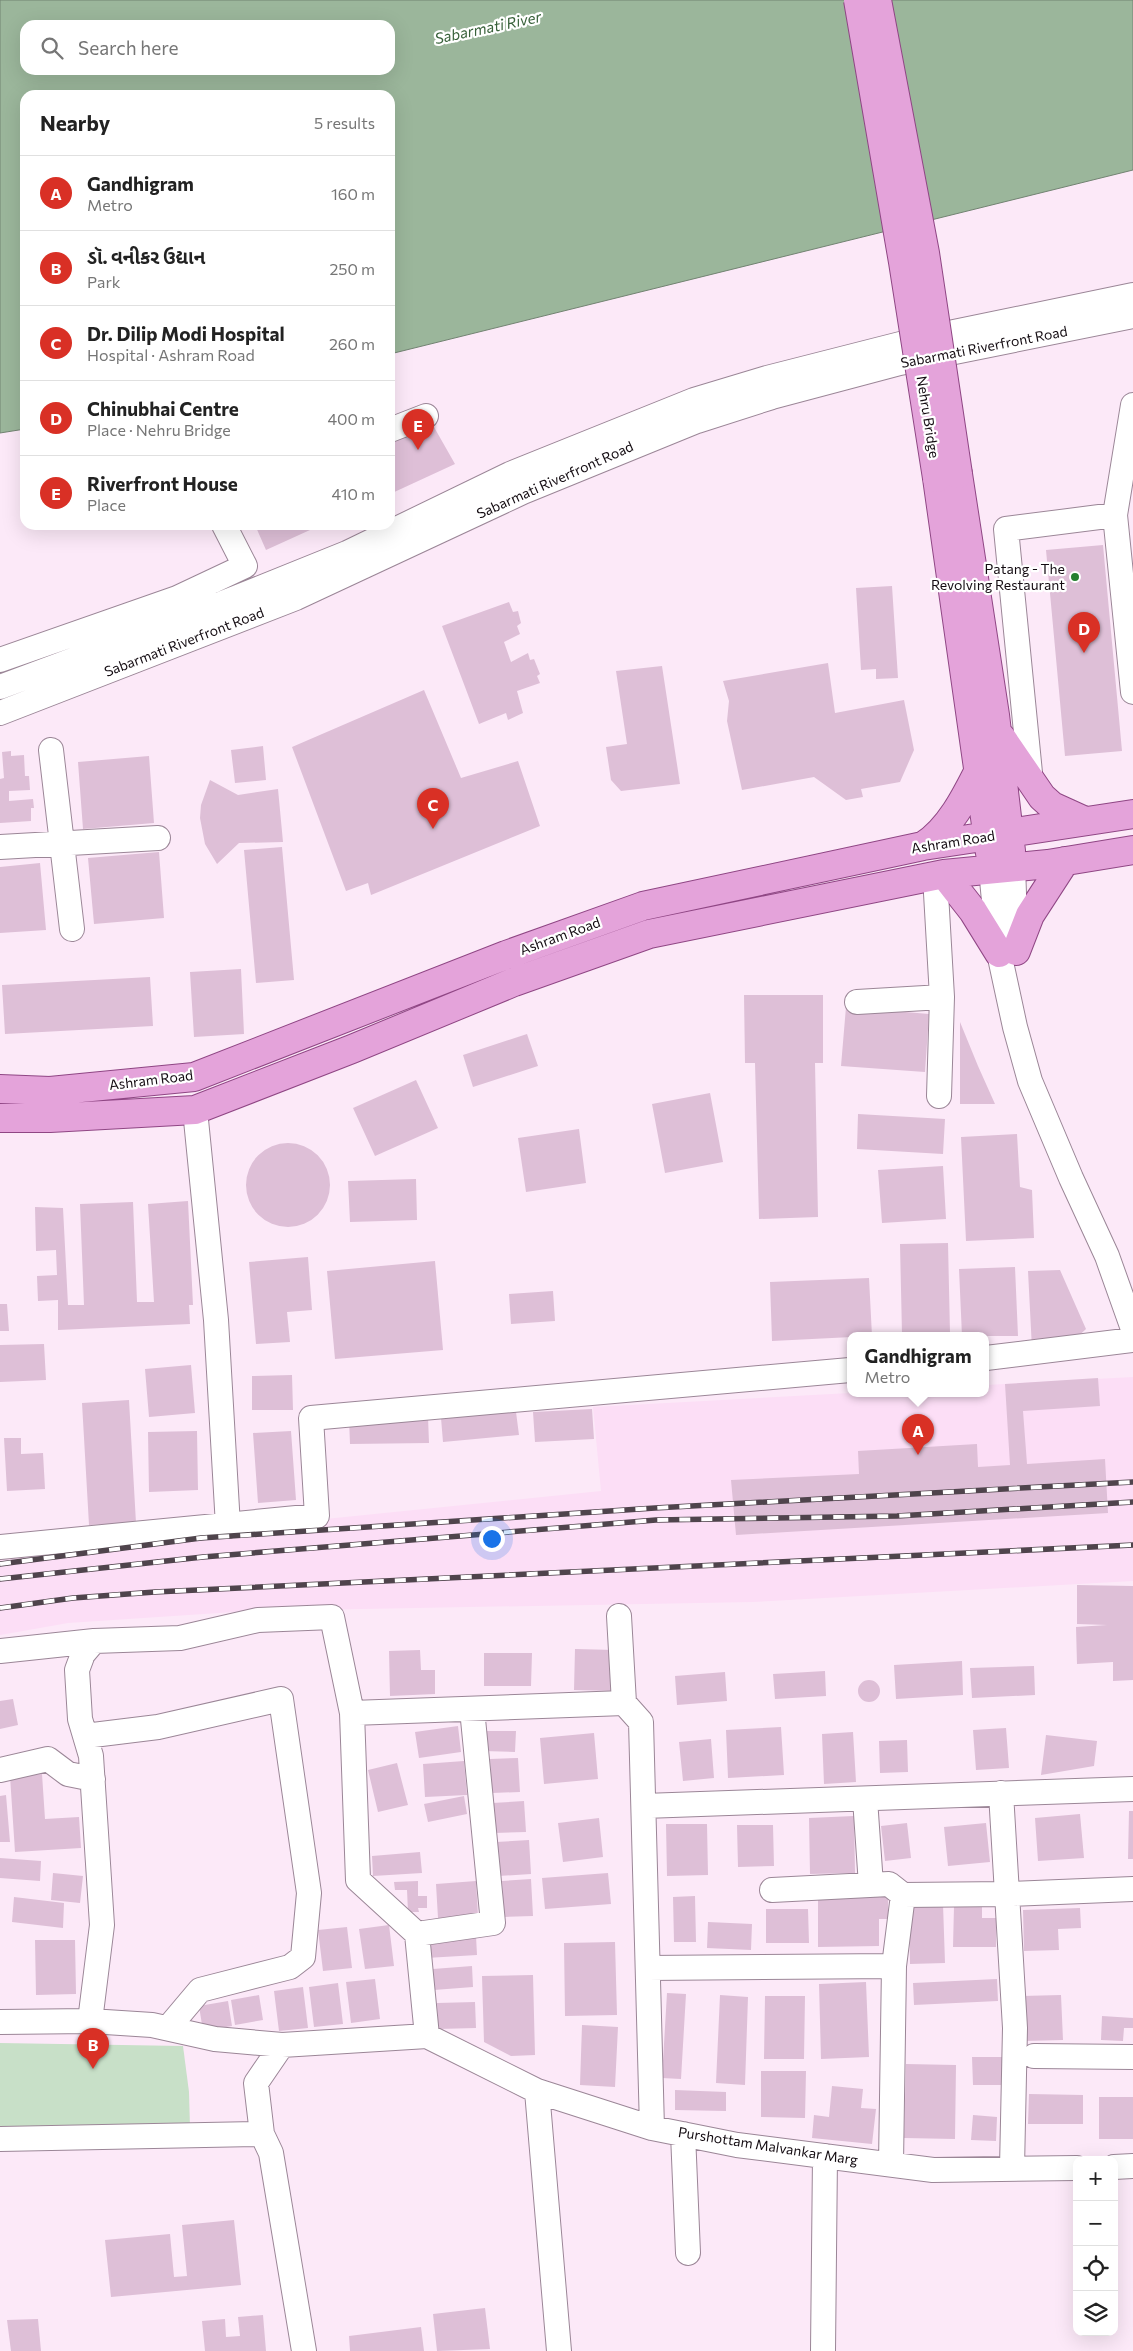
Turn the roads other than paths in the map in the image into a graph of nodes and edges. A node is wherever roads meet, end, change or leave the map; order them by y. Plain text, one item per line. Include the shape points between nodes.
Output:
1 (858, 0) edge
2 (877, 0) edge
3 (1133, 295) edge
4 (1133, 316) edge
5 (1133, 405) edge
6 (426, 416) dead end
7 (395, 428) edge
8 (948, 476) junction
9 (1115, 515) junction
10 (227, 530) edge
11 (388, 545) junction
12 (183, 607) junction
13 (0, 660) edge
14 (0, 687) edge
15 (1133, 692) edge
16 (0, 713) edge
17 (997, 732) junction
18 (51, 750) dead end
19 (980, 770) junction
20 (1031, 782) junction
21 (1133, 814) edge
22 (1085, 821) junction
23 (999, 834) junction
24 (158, 838) dead end
25 (60, 844) junction
26 (923, 846) junction
27 (0, 847) edge
28 (1133, 850) edge
29 (1065, 861) junction
30 (1002, 868) junction
31 (939, 875) junction
32 (72, 929) dead end
33 (1006, 960) junction
34 (942, 998) junction
35 (857, 1002) dead end
36 (0, 1089) edge
37 (939, 1096) dead end
38 (195, 1110) junction
39 (0, 1118) edge
40 (1133, 1329) edge
41 (1133, 1340) edge
42 (989, 1358) edge
43 (847, 1370) edge
44 (228, 1526) junction
45 (0, 1547) edge
46 (619, 1616) dead end
47 (94, 1641) junction
48 (0, 1651) edge
49 (624, 1703) junction
50 (472, 1709) junction
51 (352, 1713) junction
52 (85, 1736) junction
53 (0, 1770) edge
54 (93, 1779) junction
55 (1133, 1789) edge
56 (1001, 1793) junction
57 (864, 1799) junction
58 (644, 1806) junction
59 (871, 1885) junction
60 (1133, 1889) edge
61 (772, 1890) dead end
62 (1008, 1894) junction
63 (903, 1895) junction
64 (417, 1934) junction
65 (894, 1966) junction
66 (648, 1968) junction
67 (90, 2021) junction
68 (0, 2022) edge
69 (168, 2028) junction
70 (427, 2036) junction
71 (282, 2044) junction
72 (1034, 2056) dead end
73 (1133, 2057) edge
74 (537, 2091) junction
75 (652, 2128) junction
76 (262, 2134) junction
77 (683, 2134) junction
78 (0, 2139) edge
79 (825, 2156) junction
80 (891, 2164) junction
81 (1133, 2166) edge
82 (1118, 2167) edge
83 (1012, 2168) junction
84 (1073, 2168) edge
85 (688, 2253) dead end
86 (304, 2351) edge
87 (559, 2351) edge
88 (823, 2351) edge

1 - 8 main road, Nehru Bridge, bridge via 903,262
2 - 8 main road, Nehru Bridge, bridge via 924,253
3 - 11 street, Sabarmati Riverfront Road via 920,339 694,400 510,474
4 - 11 street, Sabarmati Riverfront Road via 900,363 772,397 697,421
5 - 9 street
6 - 7 street
8 - 17 main road, Nehru Bridge
8 - 19 main road, Nehru Bridge
9 - 15 street
9 - 20 street via 1006,529
10 - 12 street via 245,566
11 - 12 street, Sabarmati Riverfront Road via 347,553
11 - 16 street, Sabarmati Riverfront Road via 296,598
12 - 13 street
12 - 14 street, Sabarmati Riverfront Road
17 - 20 main road
17 - 23 main road, Nehru Bridge
18 - 25 street
19 - 23 main road, Nehru Bridge
19 - 26 main road via 936,838
20 - 22 main road via 1052,806
21 - 22 main road, Ashram Road
22 - 23 main road, Ashram Road
23 - 26 main road, Ashram Road
23 - 30 main road
24 - 25 street
25 - 27 street
25 - 32 street
26 - 36 main road, Ashram Road via 643,906 194,1077 50,1091
28 - 29 main road, Ashram Road
29 - 30 main road, Ashram Road
29 - 33 main road
30 - 31 main road, Ashram Road
30 - 33 street
31 - 33 main road via 973,911
31 - 34 street
31 - 38 main road, Ashram Road via 649,934 514,982
33 - 40 street via 1015,1027 1030,1080 1107,1256
34 - 35 street
34 - 37 street
38 - 39 main road, Ashram Road
38 - 44 street via 216,1320
41 - 42 street
43 - 44 street via 312,1418 317,1516
44 - 45 street
46 - 49 street
47 - 48 street
47 - 51 street via 180,1638 258,1620 332,1617
47 - 52 street via 82,1654 77,1670 80,1719
49 - 50 street
49 - 58 street via 642,1722
50 - 51 street
50 - 64 street via 493,1923
51 - 64 street via 358,1880
52 - 54 street
52 - 69 street via 158,1727 281,1700 310,1893 303,1957 290,1967 200,1990
53 - 54 street via 48,1759 68,1774
54 - 67 street via 102,1925
55 - 56 street
56 - 57 street
56 - 62 street
57 - 58 street
57 - 59 street
58 - 66 street
59 - 61 street
59 - 63 street via 889,1884
60 - 62 street
62 - 63 street
62 - 83 street via 1015,2028
63 - 65 street
64 - 70 street
65 - 66 street
65 - 80 street
66 - 75 street
67 - 68 street, Purshottam Malvankar Marg
67 - 69 street, Purshottam Malvankar Marg
69 - 71 street, Purshottam Malvankar Marg via 215,2039
70 - 71 street, Purshottam Malvankar Marg
70 - 74 street, Purshottam Malvankar Marg
71 - 76 street via 256,2082
72 - 73 street
74 - 75 street, Purshottam Malvankar Marg
74 - 87 street
75 - 77 street, Purshottam Malvankar Marg
76 - 78 street
76 - 86 street via 271,2153
77 - 79 street, Purshottam Malvankar Marg via 737,2145
77 - 85 street
79 - 80 street, Purshottam Malvankar Marg
79 - 88 street
80 - 83 street, Purshottam Malvankar Marg via 934,2170
81 - 82 street
83 - 84 street, Purshottam Malvankar Marg

